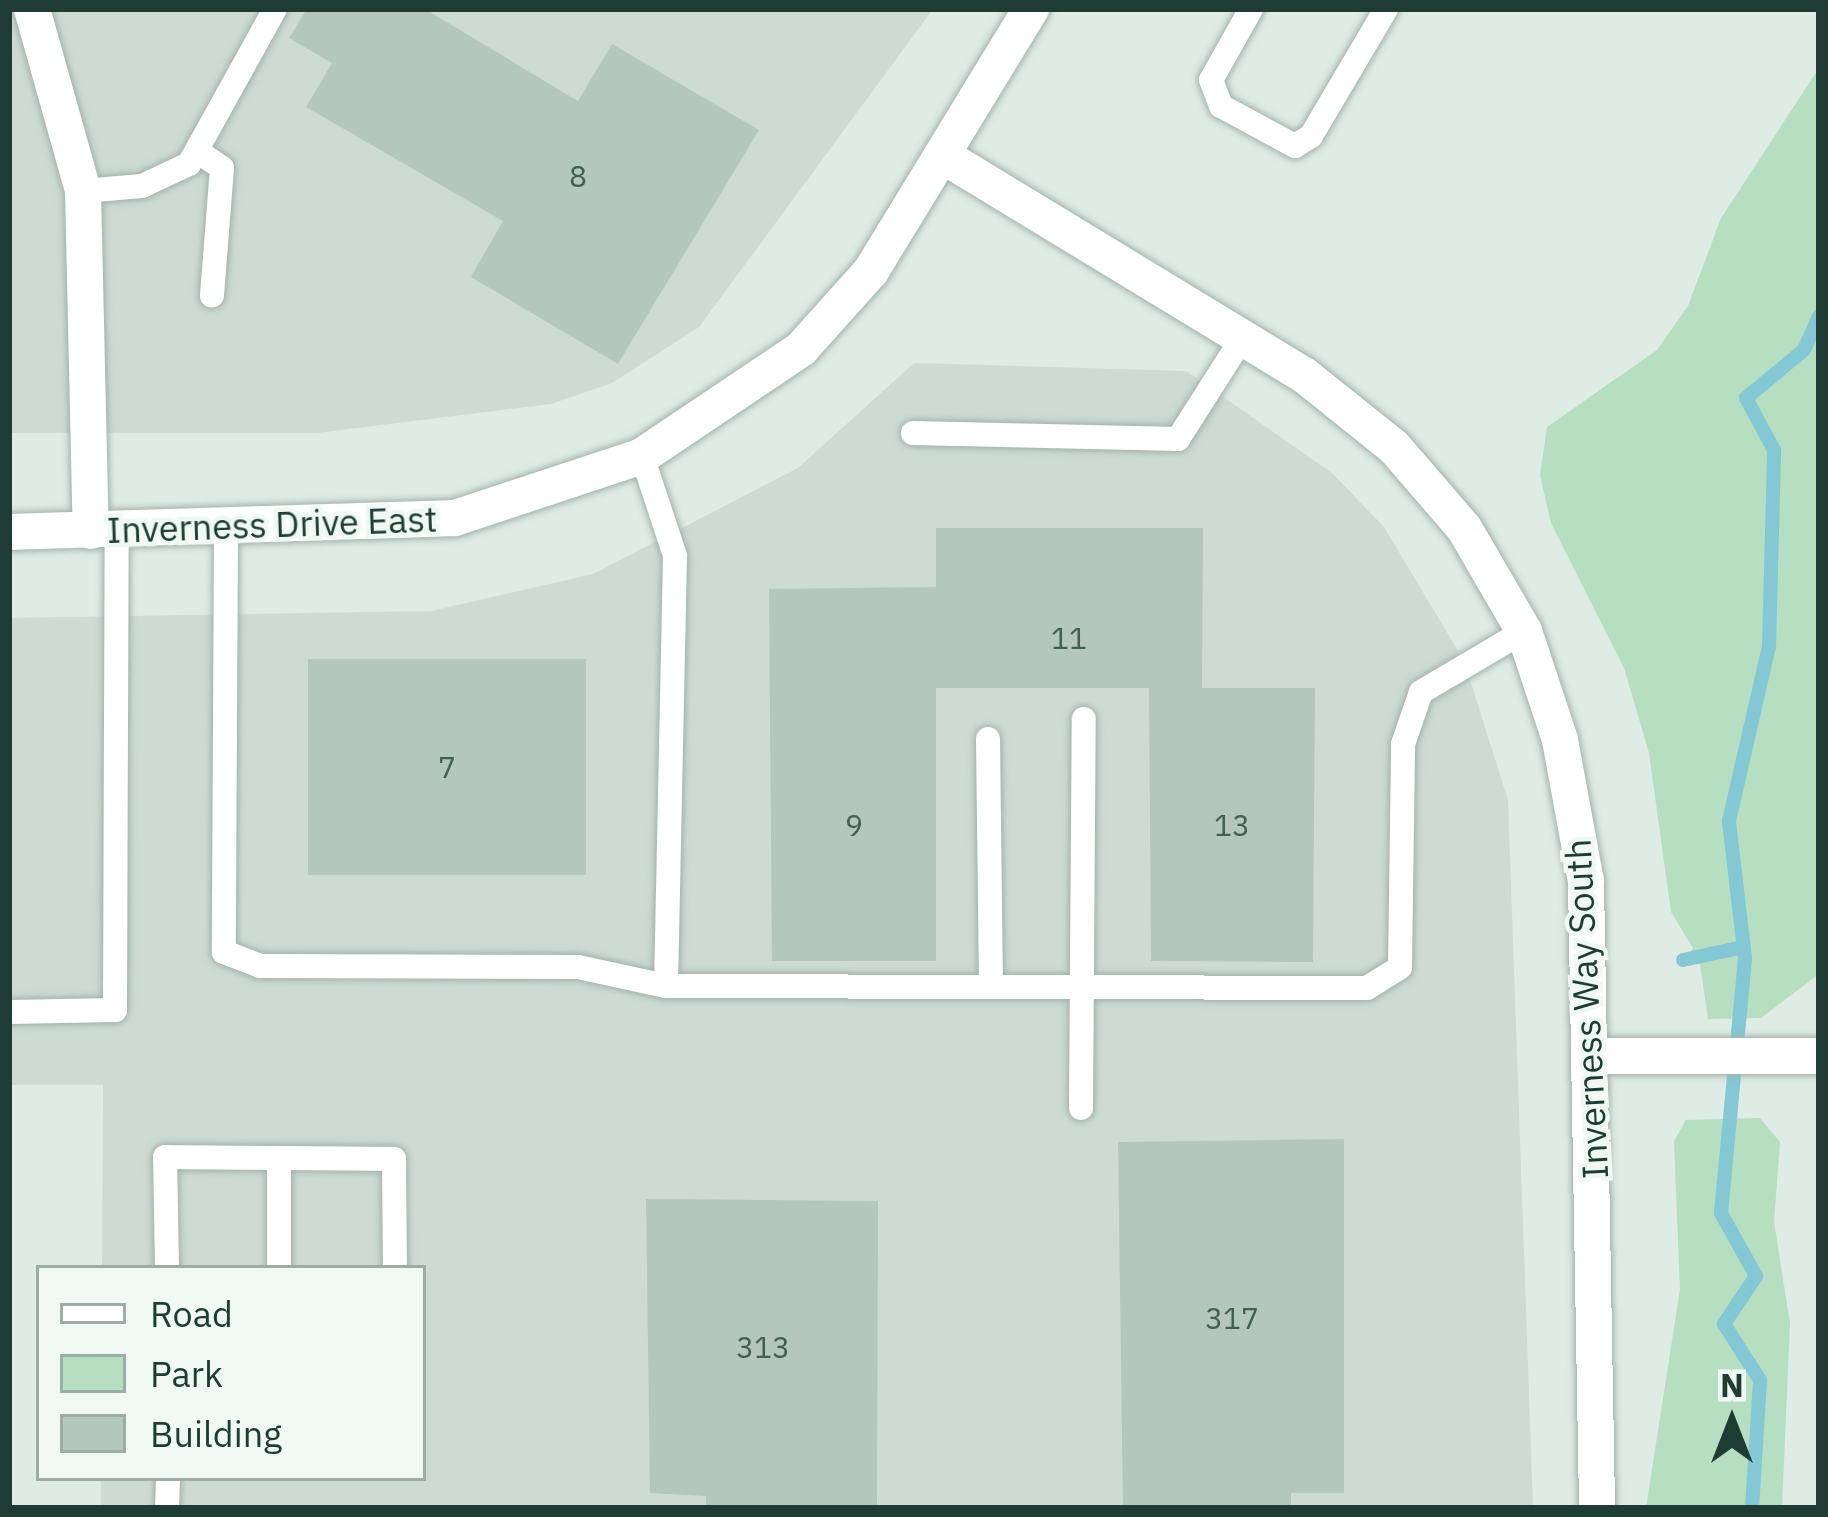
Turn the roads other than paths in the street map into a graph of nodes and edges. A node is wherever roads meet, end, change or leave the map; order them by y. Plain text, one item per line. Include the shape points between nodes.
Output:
1 (32, 9) edge
2 (275, 9) edge
3 (1031, 9) edge
4 (1252, 9) edge
5 (1386, 9) edge
6 (197, 152) junction
7 (945, 157) junction
8 (83, 190) junction
9 (212, 296) dead end
10 (1243, 337) junction
11 (913, 433) dead end
12 (642, 456) junction
13 (104, 531) junction
14 (226, 531) junction
15 (9, 532) edge
16 (1524, 631) junction
17 (1084, 719) dead end
18 (988, 739) dead end
19 (666, 986) junction
20 (991, 986) junction
21 (1081, 987) junction
22 (9, 1012) edge
23 (1594, 1056) junction
24 (1814, 1056) edge
25 (1081, 1108) dead end
26 (279, 1158) junction
27 (167, 1265) edge
28 (279, 1265) edge
29 (394, 1265) edge
30 (1597, 1508) edge

1 - 8 street
2 - 6 lane
3 - 7 street, Inverness Drive East
4 - 5 lane via 1210,80 1221,106 1295,146 1312,136
6 - 8 lane via 142,186
6 - 9 lane via 221,168
7 - 10 street, Inverness Way South
7 - 12 street, Inverness Drive East via 871,271 801,349
8 - 13 street
10 - 11 lane via 1178,439
10 - 16 street, Inverness Way South via 1394,447 1464,528
12 - 14 street, Inverness Drive East via 454,518
12 - 19 lane via 675,556
13 - 14 street, Inverness Drive East
13 - 15 street, Inverness Drive East
13 - 22 lane via 115,1010
14 - 19 lane via 224,952 260,966 578,967
16 - 21 lane via 1421,692 1403,744 1400,967 1367,988
16 - 23 street, Inverness Way South via 1582,844
17 - 21 lane
18 - 20 lane
19 - 20 lane
20 - 21 lane
21 - 25 lane
23 - 24 street
23 - 30 street, Inverness Way South
26 - 27 lane via 165,1157
26 - 28 lane
26 - 29 lane via 394,1159

